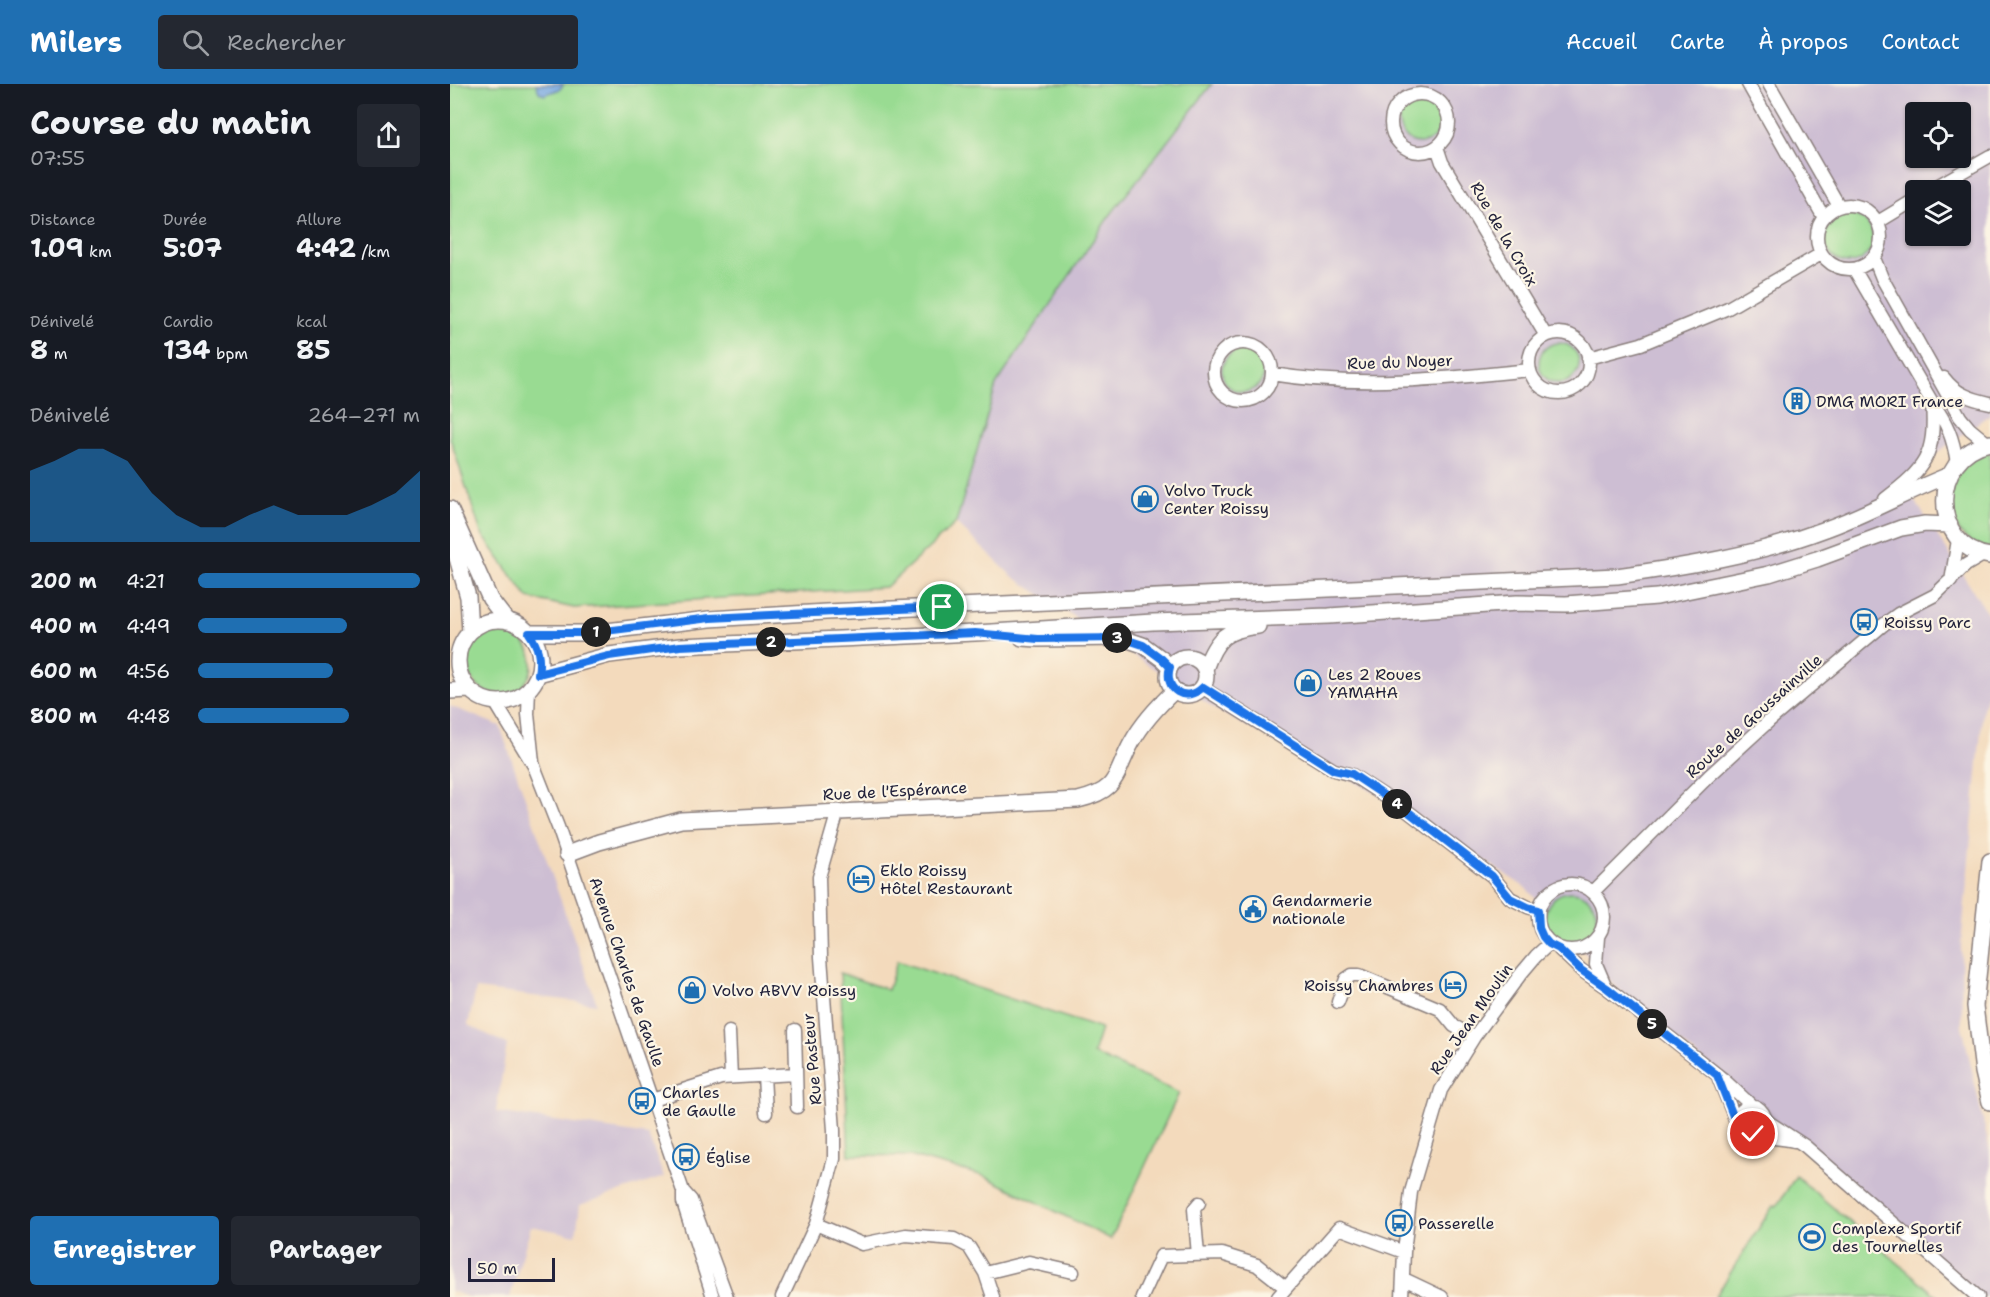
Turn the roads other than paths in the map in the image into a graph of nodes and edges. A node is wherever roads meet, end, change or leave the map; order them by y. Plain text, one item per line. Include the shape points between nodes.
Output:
1 (1748, 84) edge
2 (1769, 84) edge
3 (1437, 147) junction
4 (1990, 156) edge
5 (1948, 180) edge
6 (1839, 206) junction
7 (1905, 206) edge
8 (1823, 216) junction
9 (1878, 222) junction
10 (1821, 254) junction
11 (1874, 258) junction
12 (1854, 269) junction
13 (1545, 336) junction
14 (1926, 356) junction
15 (1588, 358) junction
16 (1530, 370) junction
17 (1272, 374) junction
18 (1932, 402) junction
19 (1990, 403) edge
20 (1989, 443) edge
21 (1953, 469) junction
22 (450, 509) edge
23 (1868, 512) junction
24 (1950, 525) junction
25 (450, 533) edge
26 (1958, 540) junction
27 (1986, 556) edge
28 (450, 565) edge
29 (450, 578) edge
30 (1951, 581) junction
31 (1329, 616) junction
32 (507, 621) junction
33 (470, 632) junction
34 (529, 633) junction
35 (975, 633) junction
36 (455, 651) edge
37 (1170, 667) junction
38 (1205, 669) junction
39 (538, 674) junction
40 (1203, 687) junction
41 (529, 689) junction
42 (469, 690) junction
43 (450, 691) edge
44 (1174, 691) junction
45 (495, 702) junction
46 (534, 766) junction
47 (838, 811) junction
48 (567, 854) junction
49 (1990, 861) edge
50 (1593, 892) junction
51 (1538, 910) junction
52 (1598, 937) junction
53 (1554, 946) junction
54 (1607, 988) junction
55 (1338, 1002) dead end
56 (795, 1030) dead end
57 (729, 1032) dead end
58 (1474, 1037) junction
59 (795, 1074) junction
60 (764, 1075) junction
61 (1717, 1075) junction
62 (730, 1077) junction
63 (652, 1100) junction
64 (1990, 1102) edge
65 (797, 1107) dead end
66 (1753, 1107) junction
67 (766, 1113) dead end
68 (1764, 1117) junction
69 (1737, 1124) junction
70 (1753, 1134) junction
71 (1797, 1141) junction
72 (683, 1191) junction
73 (1199, 1203) dead end
74 (816, 1224) junction
75 (1404, 1252) junction
76 (1198, 1255) junction
77 (1073, 1272) dead end
78 (985, 1273) junction
79 (1404, 1279) junction
80 (1282, 1293) edge
81 (713, 1297) edge
82 (727, 1297) edge
83 (782, 1297) edge
84 (993, 1297) edge
85 (1142, 1297) edge
86 (1402, 1297) edge
87 (1442, 1297) edge
88 (1978, 1297) edge

1 - 8 street
2 - 6 street
3 - 3 street via 1448,133 1444,106 1428,95 1406,98 1392,115 1396,139 1409,150 1419,152
3 - 13 street, Rue de la Croix via 1442,162
4 - 5 street
6 - 8 street
6 - 9 street via 1848,204 1865,209
7 - 9 street
8 - 10 street via 1816,235
9 - 11 street via 1881,241
10 - 12 street via 1835,267
10 - 15 street via 1728,308 1641,344
11 - 12 street
11 - 14 street
12 - 18 street
13 - 15 street via 1572,336
13 - 16 street via 1532,350
14 - 19 street via 1952,388 1972,400
14 - 20 street via 1960,417
15 - 16 street via 1586,376 1565,392 1539,385
16 - 17 street, Rue du Noyer via 1410,380 1301,379
17 - 17 street via 1266,355 1250,344 1240,343 1223,350 1214,367 1222,393 1239,401 1248,401 1265,391
18 - 21 street via 1953,440
18 - 23 street via 1931,445 1918,472
20 - 21 main road via 1965,455
21 - 23 main road
21 - 24 main road via 1944,492 1944,509
22 - 32 main road via 490,599
23 - 34 main road via 1756,552 1617,576 814,612 710,618 589,633
24 - 26 main road
24 - 31 main road via 1901,528 1769,574 1657,597
25 - 33 main road via 468,597
26 - 27 main road
26 - 30 street
27 - 30 street, Route de Goussainville via 1966,565
28 - 29 main road
30 - 50 street, Route de Goussainville via 1883,625 1769,721
31 - 35 main road
31 - 38 main road via 1242,628 1221,638
32 - 33 main road via 494,620
32 - 34 main road
33 - 36 main road
34 - 39 main road via 539,652
35 - 37 main road via 1038,639 1122,638 1143,645
35 - 39 main road via 680,646 609,656
36 - 42 main road via 462,681
37 - 38 main road via 1179,659 1191,657
37 - 44 main road via 1168,680
38 - 40 main road
39 - 41 main road
40 - 44 main road via 1192,695
40 - 51 street via 1334,770 1352,774 1492,876 1510,898
41 - 45 main road via 520,697
41 - 46 street, Avenue Charles de Gaulle
42 - 43 main road
42 - 45 main road
44 - 47 main road, Rue de l'Espérance via 1153,711 1131,742 1110,787 1095,796 1078,800
45 - 46 street, Avenue Charles de Gaulle
46 - 48 street, Avenue Charles de Gaulle
47 - 48 main road, Rue de l'Espérance via 681,820
47 - 74 street, Rue Pasteur via 819,877 834,1159
48 - 63 street, Avenue Charles de Gaulle
49 - 64 main road via 1975,1006
50 - 51 street via 1583,886 1561,885 1550,890
50 - 52 street via 1604,912
51 - 53 street via 1539,928
52 - 53 street via 1582,949 1570,951
52 - 54 street via 1596,964
53 - 54 street
53 - 58 street, Rue Jean Moulin via 1536,956
54 - 61 street
55 - 58 street via 1346,979 1359,975 1440,1009 1454,1026
56 - 59 street
57 - 62 street
58 - 75 street, Rue Jean Moulin via 1441,1090 1434,1110 1411,1192
59 - 60 street
59 - 65 street
60 - 62 street
60 - 67 street
61 - 66 street
61 - 69 street
62 - 63 street
63 - 72 street, Avenue Charles de Gaulle
66 - 68 street
66 - 69 street via 1739,1112
68 - 70 street via 1764,1126
68 - 71 street
69 - 70 street via 1744,1133
70 - 71 street
71 - 88 street
72 - 81 street, Avenue Charles de Gaulle
72 - 82 street, Avenue Charles de Gaulle via 691,1200
73 - 76 street via 1194,1209
74 - 78 street via 862,1244 906,1235 954,1239 969,1247
74 - 83 street, Rue Pasteur
75 - 79 street, Rue Jean Moulin
75 - 80 street via 1339,1228
76 - 80 street via 1222,1254 1257,1265
76 - 85 street via 1161,1256
77 - 78 street via 1029,1262
78 - 84 street
79 - 86 street, Rue Jean Moulin
79 - 87 street

